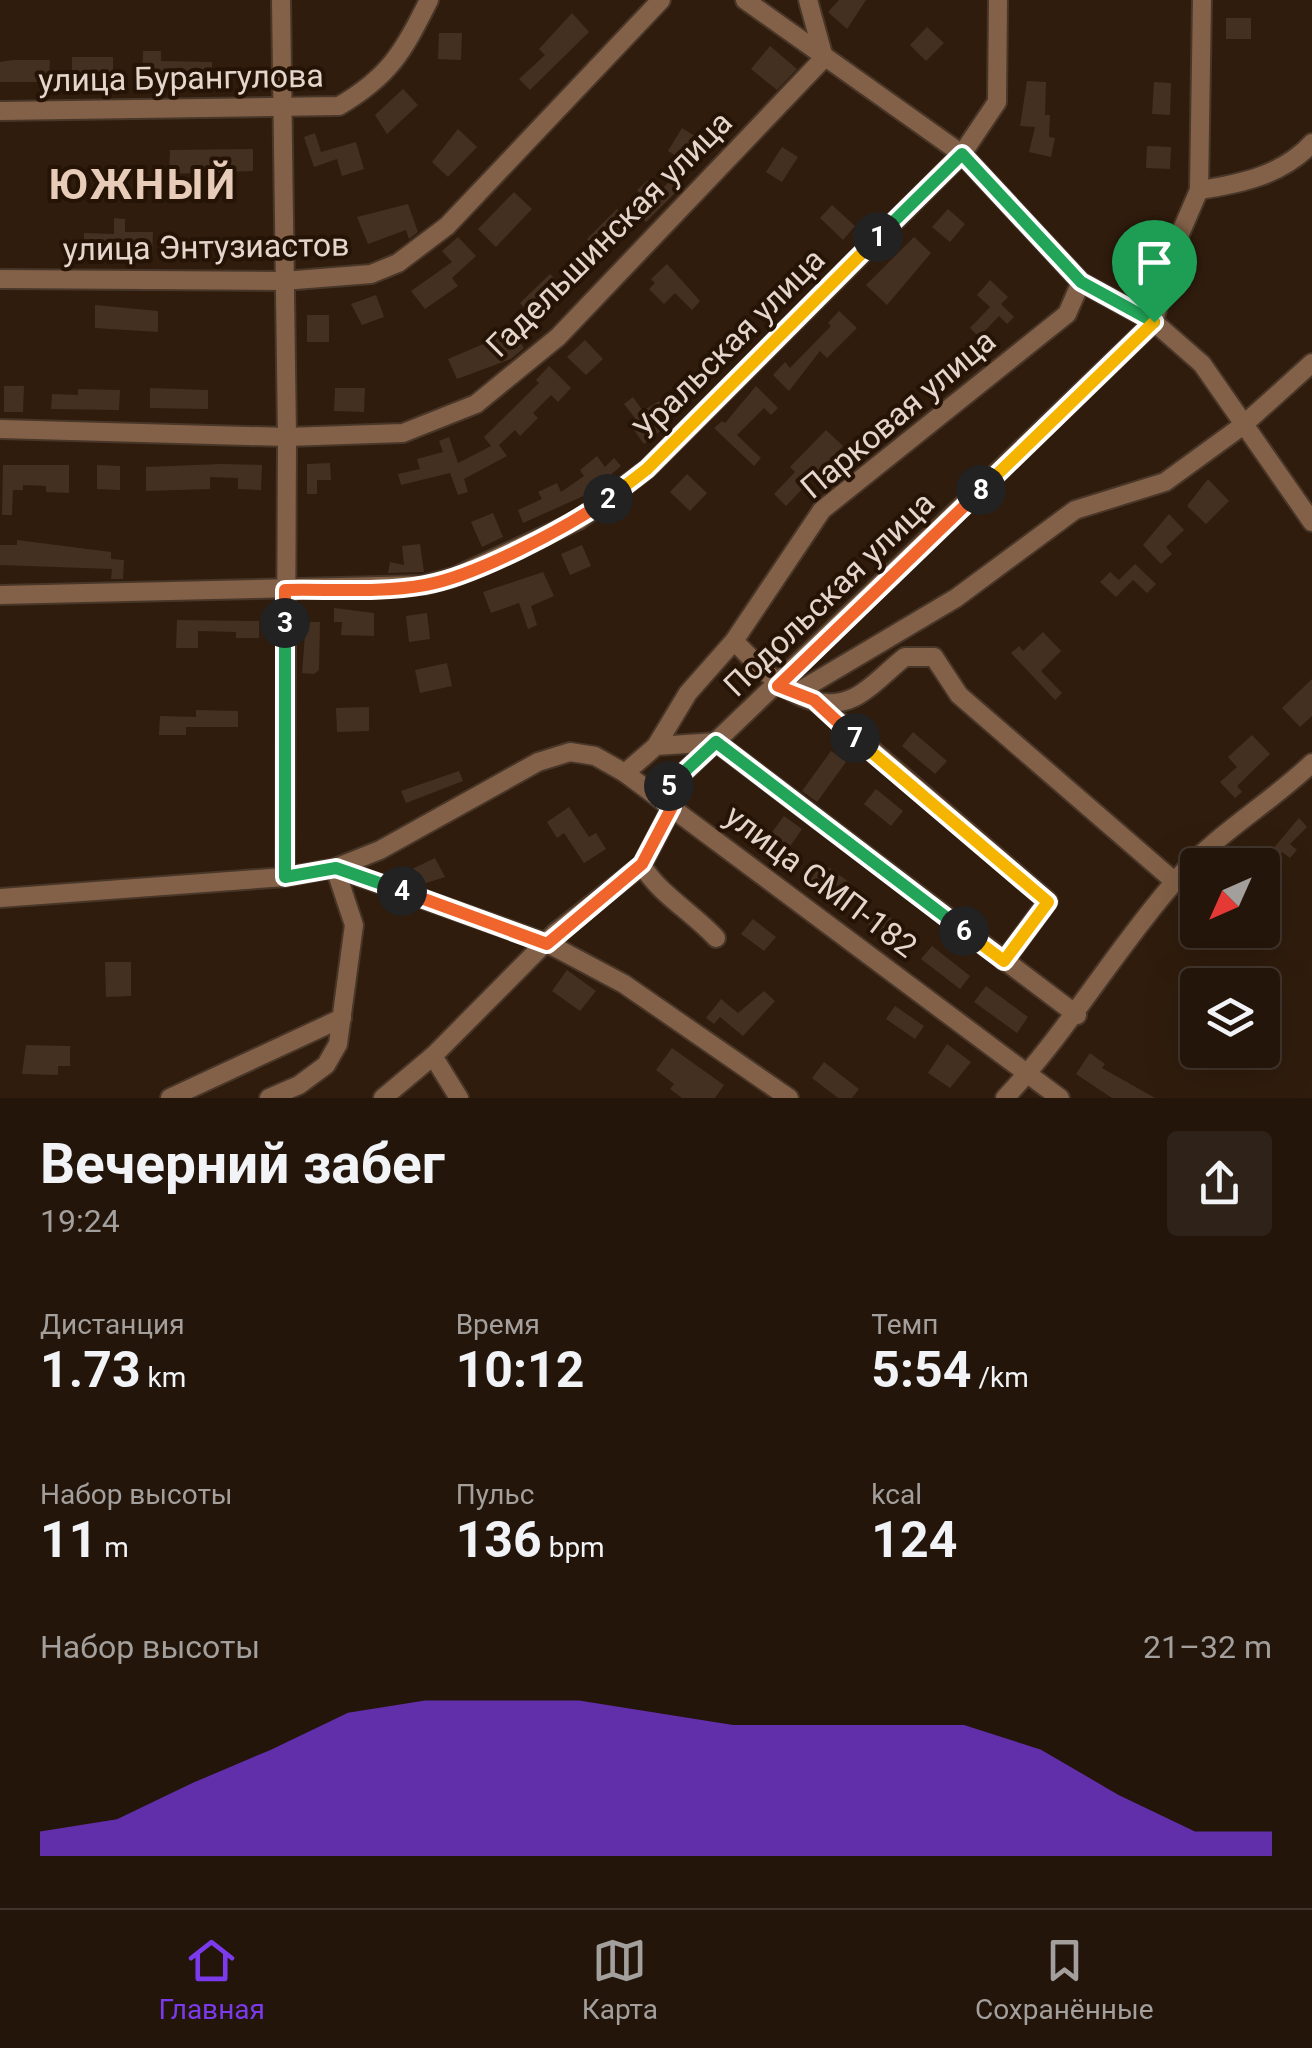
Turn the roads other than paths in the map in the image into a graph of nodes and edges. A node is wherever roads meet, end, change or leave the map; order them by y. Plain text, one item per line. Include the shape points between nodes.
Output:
1 (281, 0) edge
2 (429, 0) edge
3 (661, 0) edge
4 (745, 0) edge
5 (808, 0) edge
6 (998, 0) edge
7 (1202, 0) edge
8 (824, 58) junction
9 (280, 110) junction
10 (0, 112) edge
11 (1312, 143) edge
12 (962, 154) junction
13 (1199, 190) junction
14 (0, 278) edge
15 (283, 282) junction
16 (1081, 282) junction
17 (1154, 322) junction
18 (1312, 363) edge
19 (1242, 426) junction
20 (0, 428) edge
21 (287, 437) junction
22 (1312, 522) edge
23 (285, 590) junction
24 (0, 595) edge
25 (734, 641) junction
26 (787, 689) junction
27 (814, 700) junction
28 (716, 742) junction
29 (656, 746) junction
30 (1312, 763) edge
31 (625, 773) junction
32 (665, 802) junction
33 (642, 864) junction
34 (336, 868) junction
35 (285, 877) junction
36 (1174, 882) junction
37 (0, 898) edge
38 (716, 938) dead end
39 (547, 944) junction
40 (1004, 961) junction
41 (1077, 1015) junction
42 (342, 1018) junction
43 (433, 1056) junction
44 (1029, 1072) junction
45 (170, 1098) edge
46 (269, 1098) edge
47 (383, 1098) edge
48 (459, 1098) edge
49 (790, 1098) edge
50 (1006, 1098) edge
51 (1060, 1098) edge

1 - 9 street
2 - 9 street, улица Бурангулова via 400,59 372,87 339,106
3 - 15 street, улица Энтузиастов via 420,250 371,274
4 - 8 street
5 - 8 street
6 - 12 street, Уральская улица via 997,102
7 - 13 street
8 - 12 street
8 - 21 street, Гадельшинская улица via 558,337 476,404 403,432
9 - 10 street, улица Бурангулова
9 - 15 street
11 - 13 street via 1247,184
12 - 16 street
12 - 23 street, Уральская улица via 647,469 579,520 424,585
13 - 17 street via 1170,255
14 - 15 street, улица Энтузиастов
15 - 21 street
16 - 17 street
16 - 25 street, Парковая улица via 1067,314 822,510
17 - 19 street via 1202,364
17 - 26 street, Подольская улица
18 - 19 street
19 - 22 street
19 - 26 street via 1165,482 1075,510 956,598
20 - 21 street, Гадельшинская улица
21 - 23 street
23 - 24 street, Уральская улица
23 - 35 street
25 - 26 street
25 - 29 street, Парковая улица via 688,693
26 - 27 street
26 - 28 street, Подольская улица
27 - 36 street via 858,696 905,657 934,657 960,695
27 - 40 street via 1048,902
28 - 29 street
28 - 32 street, Подольская улица
28 - 40 street
29 - 31 street, Парковая улица
30 - 36 street
31 - 32 street, улица СМП-182
31 - 34 street via 595,756 570,752 538,762
32 - 33 street, Подольская улица
32 - 44 street, улица СМП-182
33 - 38 street via 652,882
33 - 39 street
34 - 35 street
34 - 39 street
34 - 42 street via 354,925
35 - 37 street
36 - 41 street
39 - 43 street
39 - 49 street via 624,984
40 - 41 street
41 - 44 street
42 - 45 street
42 - 46 street via 326,1065
43 - 47 street
43 - 48 street
44 - 50 street
44 - 51 street, улица СМП-182

